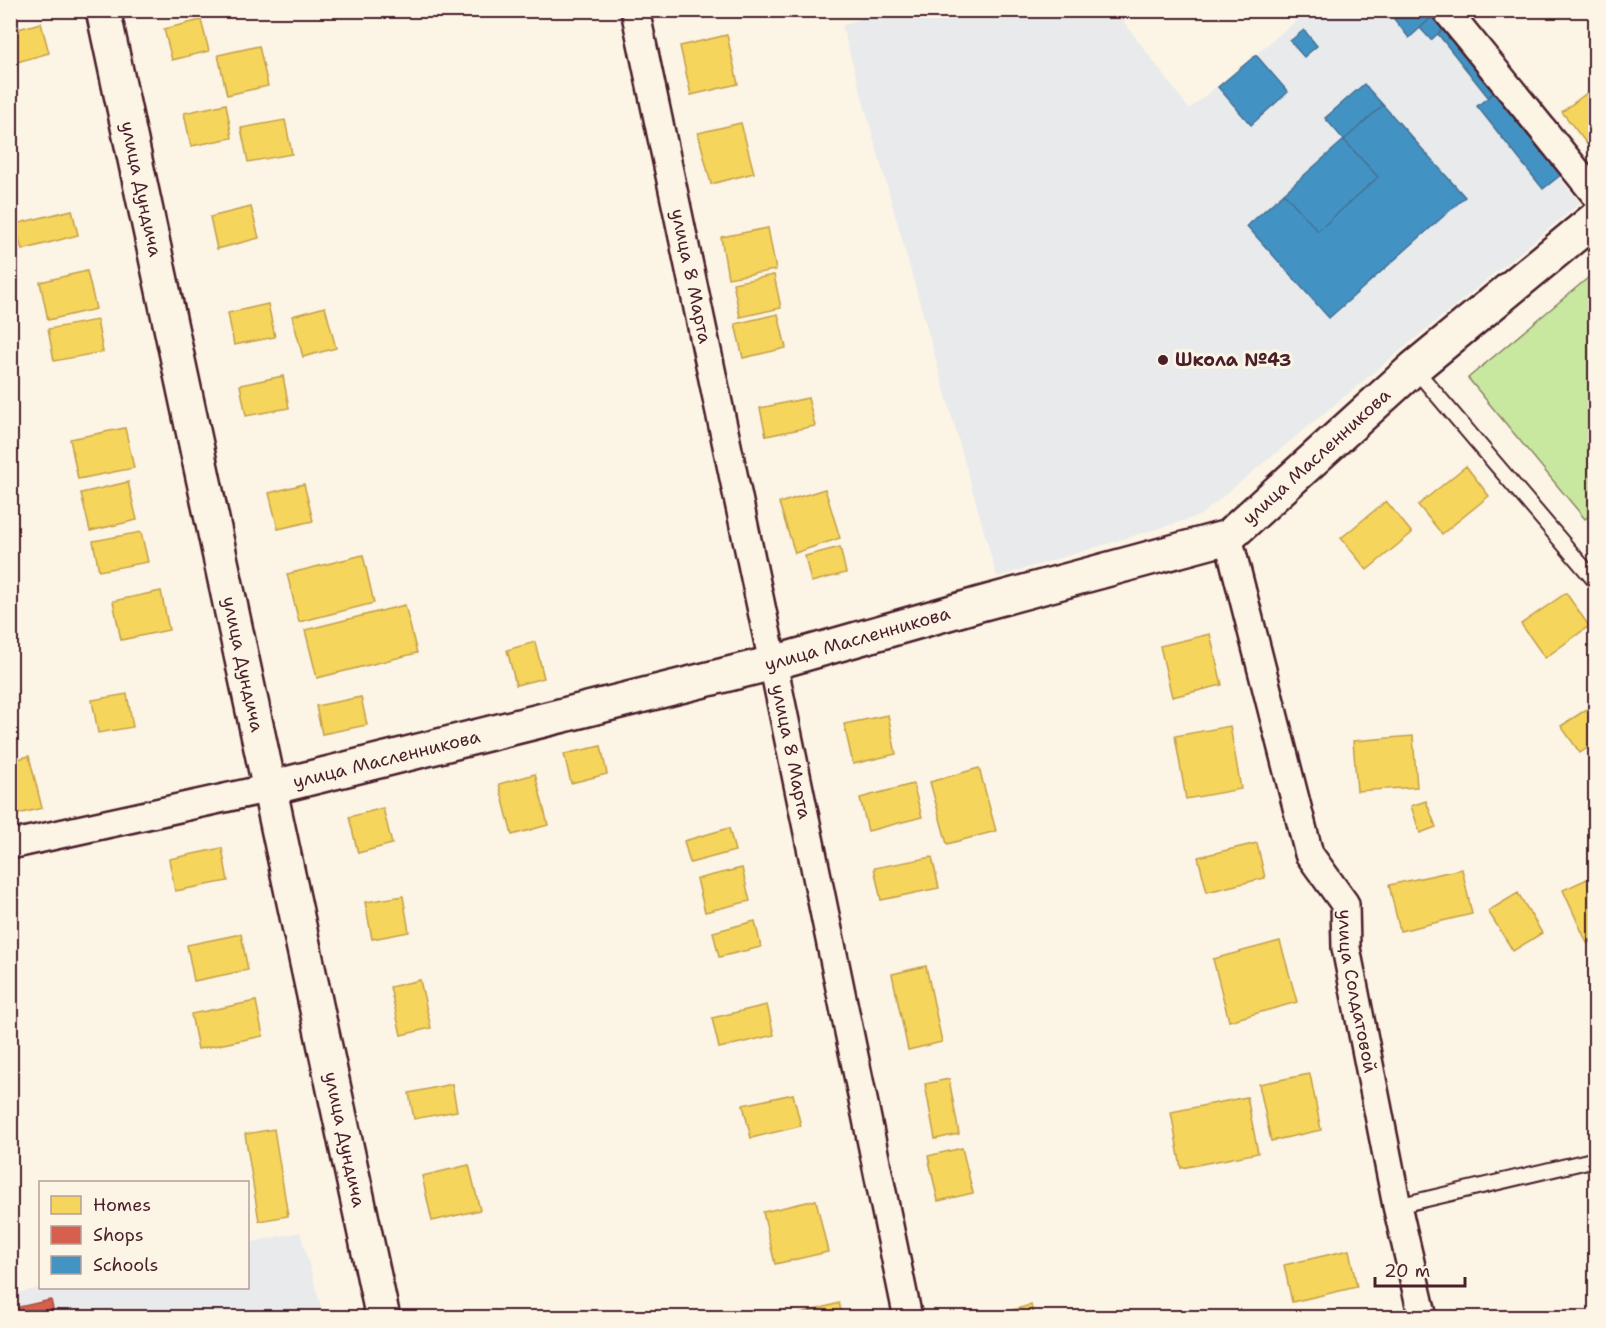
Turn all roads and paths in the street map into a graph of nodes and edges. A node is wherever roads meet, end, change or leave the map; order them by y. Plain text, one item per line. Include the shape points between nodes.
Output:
1 (103, 10) edge
2 (635, 10) edge
3 (1446, 10) edge
4 (1596, 195) edge
5 (1596, 218) edge
6 (1414, 368) junction
7 (1228, 537) junction
8 (1596, 582) edge
9 (773, 663) junction
10 (270, 788) junction
11 (10, 845) edge
12 (1596, 1159) edge
13 (1397, 1206) junction
14 (383, 1317) edge
15 (909, 1317) edge
16 (1423, 1317) edge

1 - 10 street, улица Дундича
2 - 9 street, улица 8 Марта
3 - 4 street
5 - 6 street, улица Масленникова
6 - 7 street, улица Масленникова
6 - 8 lane
7 - 9 street, улица Масленникова
7 - 13 street, улица Солдатовой via 1309,855 1345,904 1346,948
9 - 10 street, улица Масленникова
9 - 15 street, улица 8 Марта
10 - 11 street, улица Масленникова
10 - 14 street, улица Дундича
12 - 13 lane
13 - 16 street, улица Солдатовой

